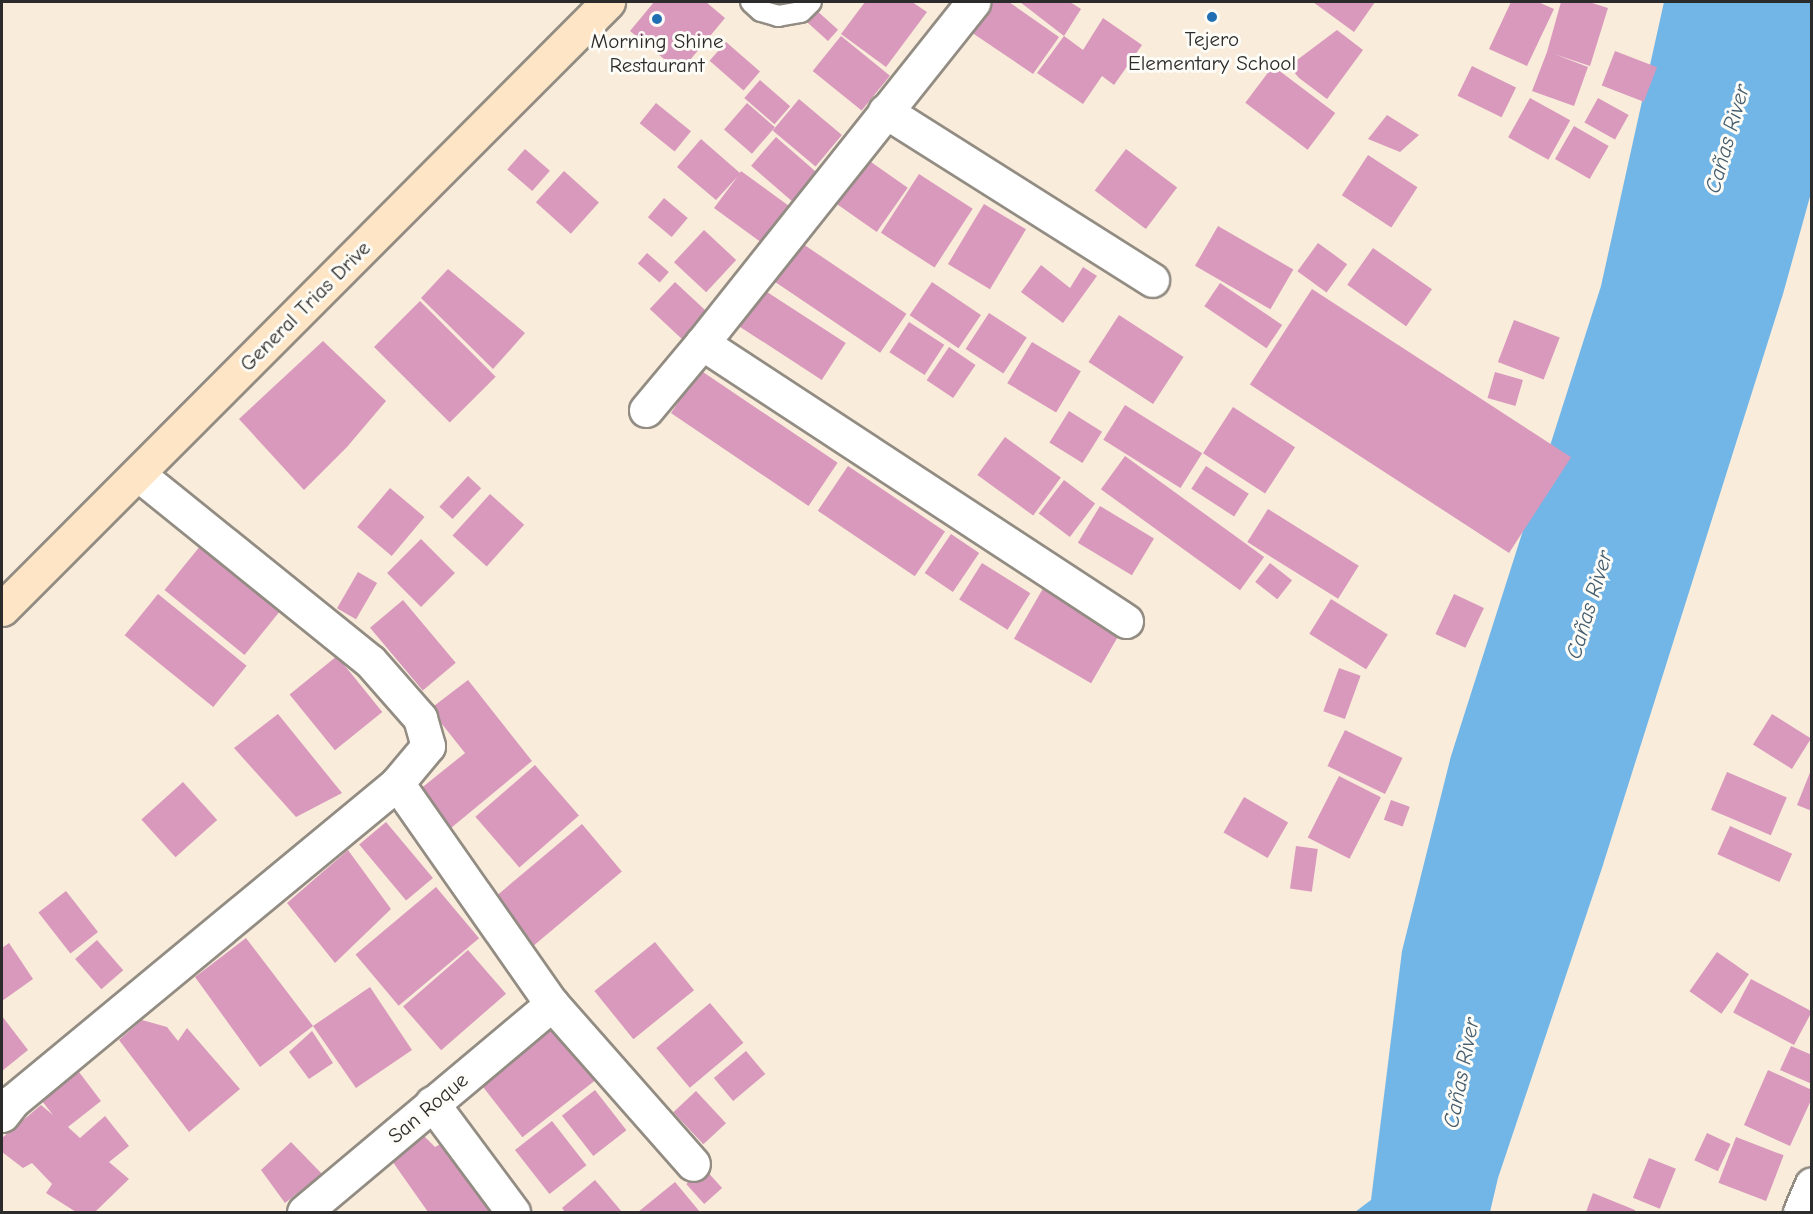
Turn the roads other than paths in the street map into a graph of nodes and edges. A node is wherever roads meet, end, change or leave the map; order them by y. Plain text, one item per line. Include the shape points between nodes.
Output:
1 (608, 2) edge
2 (751, 2) edge
3 (811, 2) edge
4 (973, 2) edge
5 (885, 111) junction
6 (1152, 280) dead end
7 (702, 343) junction
8 (646, 410) dead end
9 (138, 474) junction
10 (2, 609) edge
11 (1125, 621) dead end
12 (397, 783) junction
13 (552, 1004) junction
14 (432, 1103) junction
15 (2, 1115) edge
16 (693, 1164) dead end
17 (1812, 1184) edge
18 (304, 1212) edge
19 (513, 1212) edge
20 (1800, 1212) edge

1 - 9 main road, General Trias Drive
2 - 3 lane via 761,11 778,16 801,12
4 - 5 street
5 - 6 street
5 - 7 street
7 - 8 street
7 - 11 street
9 - 10 main road, General Trias Drive
9 - 12 street via 370,661 420,718 428,746
12 - 13 street
12 - 15 street via 12,1101
13 - 14 street, San Roque
13 - 16 street
14 - 18 street, San Roque
14 - 19 street
17 - 20 street

